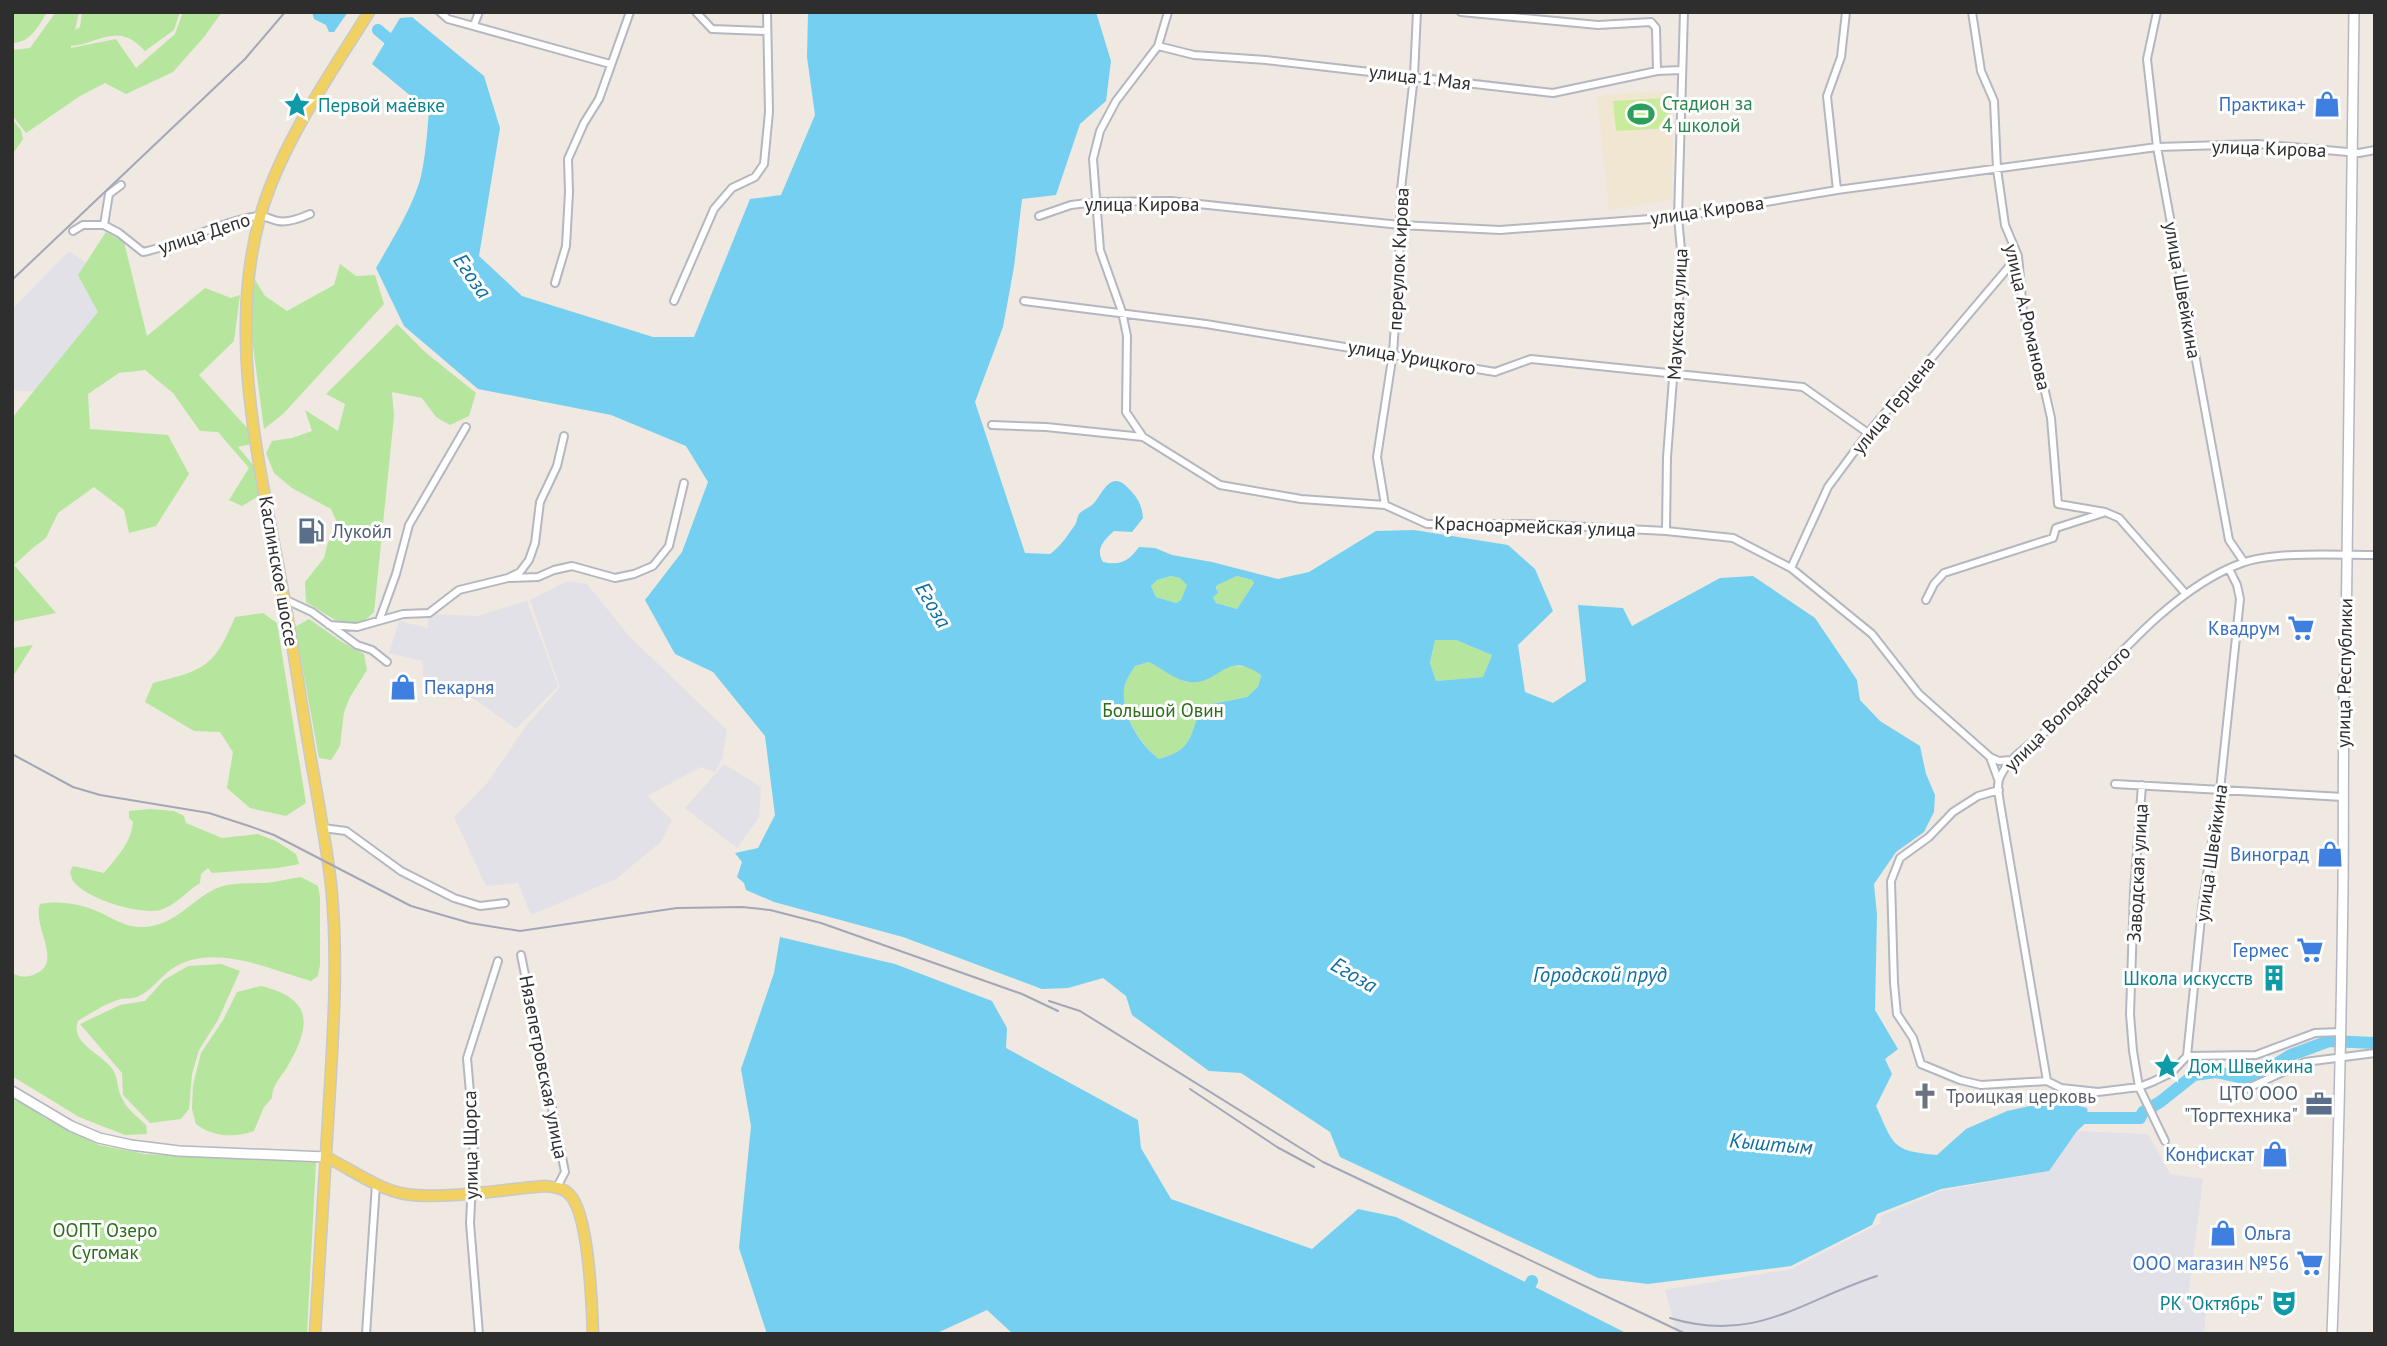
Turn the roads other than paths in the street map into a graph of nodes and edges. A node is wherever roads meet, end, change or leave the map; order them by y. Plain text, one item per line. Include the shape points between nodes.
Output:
1 (369, 12) edge
2 (440, 12) edge
3 (479, 12) edge
4 (630, 12) edge
5 (696, 12) edge
6 (767, 12) edge
7 (1168, 12) edge
8 (1417, 12) edge
9 (1461, 12) edge
10 (1684, 12) edge
11 (1846, 12) edge
12 (1972, 12) edge
13 (2157, 12) edge
14 (2354, 12) edge
15 (474, 25) junction
16 (767, 31) junction
17 (1158, 46) junction
18 (610, 64) junction
19 (1681, 70) junction
20 (1657, 71) junction
21 (1414, 76) junction
22 (2157, 147) junction
23 (2375, 150) edge
24 (2352, 152) junction
25 (1997, 169) junction
26 (121, 185) dead end
27 (1837, 190) junction
28 (1096, 202) junction
29 (310, 214) dead end
30 (260, 215) junction
31 (1039, 216) dead end
32 (1678, 217) junction
33 (104, 225) junction
34 (1400, 225) junction
35 (73, 231) dead end
36 (2018, 256) junction
37 (555, 283) dead end
38 (674, 301) dead end
39 (1024, 301) dead end
40 (1122, 312) junction
41 (1393, 353) junction
42 (1675, 373) junction
43 (992, 425) dead end
44 (466, 427) dead end
45 (1868, 433) junction
46 (564, 436) dead end
47 (1143, 437) junction
48 (684, 483) dead end
49 (1385, 505) junction
50 (2105, 512) junction
51 (1666, 531) junction
52 (2346, 555) junction
53 (2375, 555) edge
54 (2244, 562) junction
55 (1791, 568) junction
56 (2229, 569) junction
57 (508, 578) junction
58 (2185, 593) junction
59 (284, 599) junction
60 (1926, 600) dead end
61 (379, 621) junction
62 (329, 625) junction
63 (387, 662) dead end
64 (1990, 757) junction
65 (2013, 760) junction
66 (1998, 779) junction
67 (2115, 784) dead end
68 (2142, 785) junction
69 (1999, 790) junction
70 (2220, 790) junction
71 (2343, 797) junction
72 (323, 828) junction
73 (505, 904) dead end
74 (521, 955) dead end
75 (498, 961) dead end
76 (2340, 1038) junction
77 (2375, 1054) edge
78 (2187, 1056) junction
79 (2340, 1057) junction
80 (2048, 1081) junction
81 (2139, 1087) junction
82 (2246, 1089) dead end
83 (12, 1091) edge
84 (2165, 1141) dead end
85 (326, 1157) junction
86 (376, 1184) junction
87 (557, 1187) junction
88 (472, 1192) junction
89 (315, 1334) edge
90 (366, 1334) edge
91 (479, 1334) edge
92 (593, 1334) edge
93 (2332, 1334) edge

1 - 30 main road, Каслинское шоссе via 290,145
2 - 15 street via 448,19
3 - 15 street
4 - 18 street
5 - 16 street via 712,29
6 - 16 street
7 - 17 street
8 - 21 street, переулок Кирова
9 - 20 street via 1598,25 1651,22 1656,28
10 - 19 street, Маукская улица
11 - 27 street via 1841,57 1827,96
12 - 25 street, улица А.Романова via 1982,71 1994,101
13 - 22 street, улица Швейкина via 2147,59
14 - 24 main road, улица Республики
15 - 18 street
16 - 38 street via 769,112 764,164 755,177 732,188 714,209
17 - 21 street, улица 1 Мая via 1194,55
17 - 28 street via 1116,101 1100,131 1093,159
18 - 37 street via 568,159 566,246
19 - 20 street, улица 1 Мая
19 - 32 street, Маукская улица
20 - 21 street, улица 1 Мая via 1553,93
21 - 34 street, переулок Кирова
22 - 24 street, улица Кирова via 2258,144
22 - 25 street, улица Кирова
22 - 54 street, улица Швейкина via 2229,540
23 - 24 street, улица Кирова
24 - 52 main road, улица Республики
25 - 27 street, улица Кирова
25 - 36 street, улица А.Романова via 2005,225
26 - 33 street via 110,194
27 - 32 street, улица Кирова
28 - 31 street, улица Кирова
28 - 34 street, улица Кирова via 1170,201
28 - 40 street via 1100,250
29 - 30 street, улица Депо via 279,222
30 - 33 street, улица Депо via 143,251
30 - 59 main road, Каслинское шоссе via 249,269 246,357
32 - 34 street, улица Кирова via 1500,230
32 - 42 street, Маукская улица via 1682,261
33 - 35 street via 83,225
34 - 41 street, переулок Кирова
36 - 45 street, улица Герцена
36 - 50 street, улица А.Романова via 2023,311 2051,418 2058,504
39 - 40 street, улица Урицкого
40 - 41 street, улица Урицкого
40 - 47 street via 1128,337 1126,412
41 - 42 street, улица Урицкого via 1495,372 1531,359
41 - 49 street, переулок Кирова via 1377,457
42 - 45 street, улица Урицкого via 1803,387
42 - 51 street, Маукская улица
43 - 47 street, Красноармейская улица
44 - 61 street via 409,525
45 - 55 street, улица Герцена via 1828,487
46 - 57 street via 540,502 529,560
47 - 49 street, Красноармейская улица via 1220,485 1301,499
48 - 57 street via 669,546 653,566 615,578 572,566 538,576
49 - 51 street, Красноармейская улица via 1427,524
50 - 58 street, улица А.Романова via 2119,518
50 - 60 street via 2056,528 2053,538 1944,573
51 - 55 street, Красноармейская улица via 1733,538
52 - 53 street, улица Володарского
52 - 54 street, улица Володарского
52 - 71 main road, улица Республики
54 - 56 street, улица Володарского
55 - 64 street, Красноармейская улица via 1872,634 1919,694
56 - 58 street, улица Володарского
56 - 70 street, улица Швейкина via 2240,599
57 - 61 street via 459,590 429,613
58 - 65 street, улица Володарского
59 - 62 street
59 - 72 main road, Каслинское шоссе
61 - 62 street via 357,627
62 - 63 street
64 - 65 street
64 - 66 street, Красноармейская улица
65 - 66 street, улица Володарского
66 - 69 street, улица Володарского
67 - 68 street
68 - 70 street
68 - 81 street, Заводская улица via 2130,1014
69 - 80 street, улица Володарского
69 - 80 street via 1953,811 1929,837 1900,858 1891,881 1897,1013 1913,1038 1921,1064 1981,1084
70 - 71 street
70 - 78 street, улица Швейкина
71 - 76 main road, улица Республики
72 - 73 street via 346,831 401,871 454,898 480,906
72 - 85 main road, Каслинское шоссе via 334,924
74 - 87 street, Нязепетровская улица via 565,1172
75 - 88 street, улица Щорса via 467,1058 474,1139
76 - 78 street via 2315,1033 2256,1055
76 - 79 main road, улица Республики
77 - 79 street
78 - 81 street via 2171,1073
79 - 82 street via 2305,1062
79 - 93 main road, улица Республики
80 - 81 street via 2061,1088 2098,1092
81 - 84 street, Заводская улица
83 - 85 main road via 71,1126 131,1146
85 - 86 main road
85 - 89 main road, Каслинское шоссе
86 - 88 main road via 404,1194
86 - 90 street
87 - 88 main road
87 - 92 main road, Нязепетровская улица via 570,1194 579,1212
88 - 91 street, улица Щорса via 470,1223

